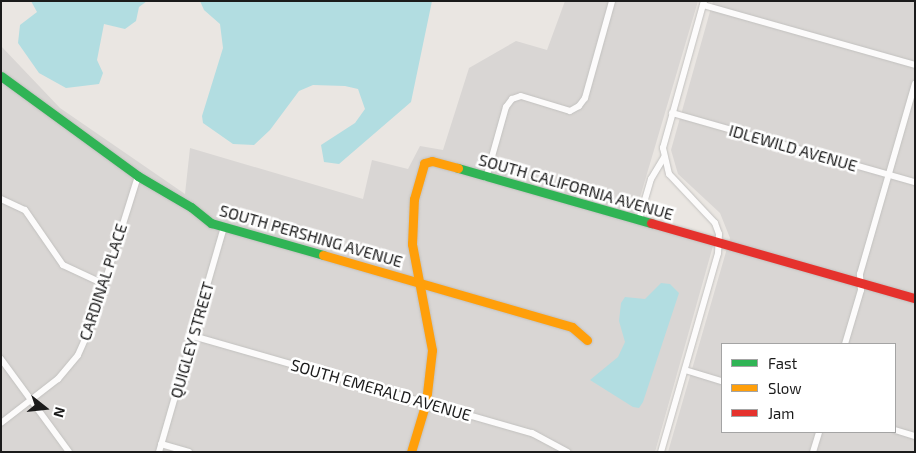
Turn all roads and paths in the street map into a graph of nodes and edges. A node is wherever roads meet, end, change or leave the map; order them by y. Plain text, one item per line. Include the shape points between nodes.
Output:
1 (612, 1) edge
2 (704, 3) edge
3 (915, 65) edge
4 (1, 76) edge
5 (915, 84) edge
6 (672, 113) junction
7 (664, 157) junction
8 (888, 175) junction
9 (138, 176) junction
10 (486, 178) junction
11 (915, 182) edge
12 (1, 199) edge
13 (638, 220) junction
14 (224, 227) junction
15 (719, 243) junction
16 (420, 283) junction
17 (860, 283) junction
18 (104, 284) junction
19 (915, 298) edge
20 (193, 336) junction
21 (587, 340) dead end
22 (845, 343) edge
23 (1, 359) edge
24 (685, 370) junction
25 (721, 381) edge
26 (32, 400) junction
27 (426, 402) junction
28 (1, 423) edge
29 (896, 430) edge
30 (819, 433) edge
31 (915, 436) edge
32 (161, 444) junction
33 (69, 452) edge
34 (159, 452) edge
35 (189, 452) edge
36 (411, 452) edge
37 (567, 452) edge
38 (661, 452) edge
39 (814, 452) edge

1 - 10 street via 585,98 570,111 521,96 512,99 506,107
2 - 3 street
2 - 6 street
4 - 9 street, SOUTH PERSHING AVENUE
5 - 8 street
6 - 7 street via 665,136
6 - 8 street, IDLEWILD AVENUE
7 - 13 street via 650,179
7 - 15 street via 669,174 678,186 715,223
8 - 11 street, IDLEWILD AVENUE
8 - 17 street
9 - 14 street, SOUTH PERSHING AVENUE via 191,207 210,223
9 - 18 street, CARDINAL PLACE
10 - 13 street, SOUTH CALIFORNIA AVENUE
10 - 16 street, SOUTH CALIFORNIA AVENUE via 432,161 424,163 417,178 412,223
12 - 18 street via 24,210 63,265
13 - 15 street, SOUTH CALIFORNIA AVENUE
14 - 16 street, SOUTH PERSHING AVENUE
14 - 20 street, QUIGLEY STREET
15 - 17 street, SOUTH CALIFORNIA AVENUE
15 - 24 street
16 - 21 street, SOUTH PERSHING AVENUE via 572,327
16 - 27 street via 432,350
17 - 19 street, SOUTH CALIFORNIA AVENUE
17 - 22 street via 861,290
18 - 26 street, CARDINAL PLACE via 78,355
20 - 27 street, SOUTH EMERALD AVENUE
20 - 32 street, QUIGLEY STREET
23 - 26 street
24 - 25 street
24 - 38 street
26 - 28 street, CARDINAL PLACE
26 - 33 street
27 - 36 street
27 - 37 street, SOUTH EMERALD AVENUE via 532,433
29 - 31 street
30 - 39 street
32 - 34 street, QUIGLEY STREET
32 - 35 street

